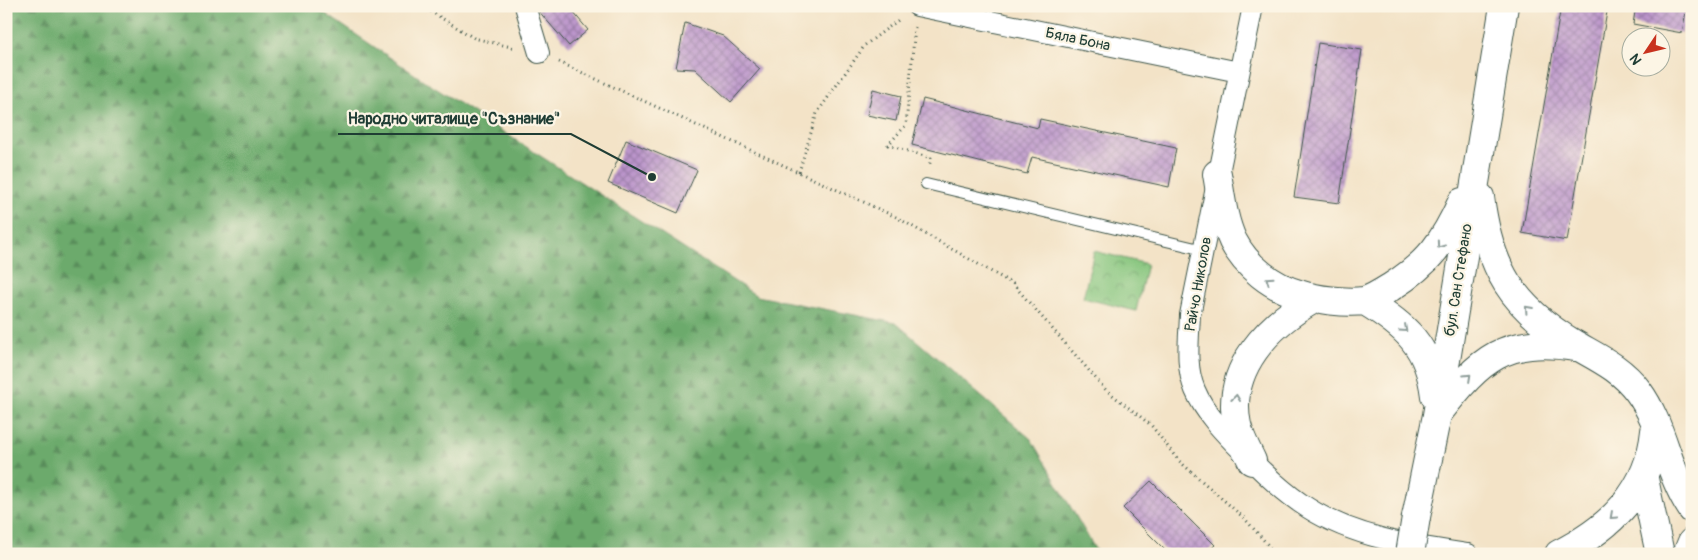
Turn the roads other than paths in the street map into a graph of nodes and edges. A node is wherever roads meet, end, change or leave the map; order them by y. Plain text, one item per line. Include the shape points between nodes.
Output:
1 (525, 6) edge
2 (917, 6) edge
3 (1254, 6) edge
4 (1504, 6) edge
5 (539, 53) road end
6 (1239, 72) junction
7 (1476, 169) junction
8 (1217, 174) junction
9 (926, 184) road end
10 (1204, 250) junction
11 (1314, 298) junction
12 (1365, 301) junction
13 (1581, 348) junction
14 (1437, 415) junction
15 (1656, 427) junction
16 (1252, 461) junction
17 (1644, 479) junction
18 (1692, 509) edge
19 (1692, 542) edge
20 (1421, 551) edge
21 (1468, 554) edge
22 (1559, 554) edge
23 (1660, 554) edge
24 (1687, 554) edge

1 - 5 street
2 - 6 street, Бяла Бона
3 - 6 street, Райчо Николов
4 - 7 main road, бул. Сан Стефано
6 - 8 street, Райчо Николов
7 -> 12 main road via 1450,229 1430,258 1400,282
13 -> 7 main road via 1534,316 1502,277 1484,228
7 - 14 main road, бул. Сан Стефано
8 - 10 street, Райчо Николов
11 -> 8 main road via 1275,284 1258,273 1245,258 1226,224
9 - 10 lane
10 - 16 street, Райчо Николов via 1190,315 1190,371 1195,391 1205,408
11 - 12 main road
16 -> 11 main road via 1236,415 1240,379 1258,343 1287,316
12 -> 14 main road via 1404,328 1420,347 1430,367
14 -> 13 main road via 1462,383 1482,364 1504,351 1539,343
13 - 15 main road via 1615,367 1627,378 1645,402
14 - 20 main road, бул. Сан Стефано, bridge via 1416,517
15 - 17 main road
15 - 18 main road via 1676,480
16 - 20 street, Райчо Николов via 1290,495 1328,519
17 -> 22 main road via 1607,522
17 - 23 main road
19 - 24 main road
20 - 21 street, Райчо Николов

